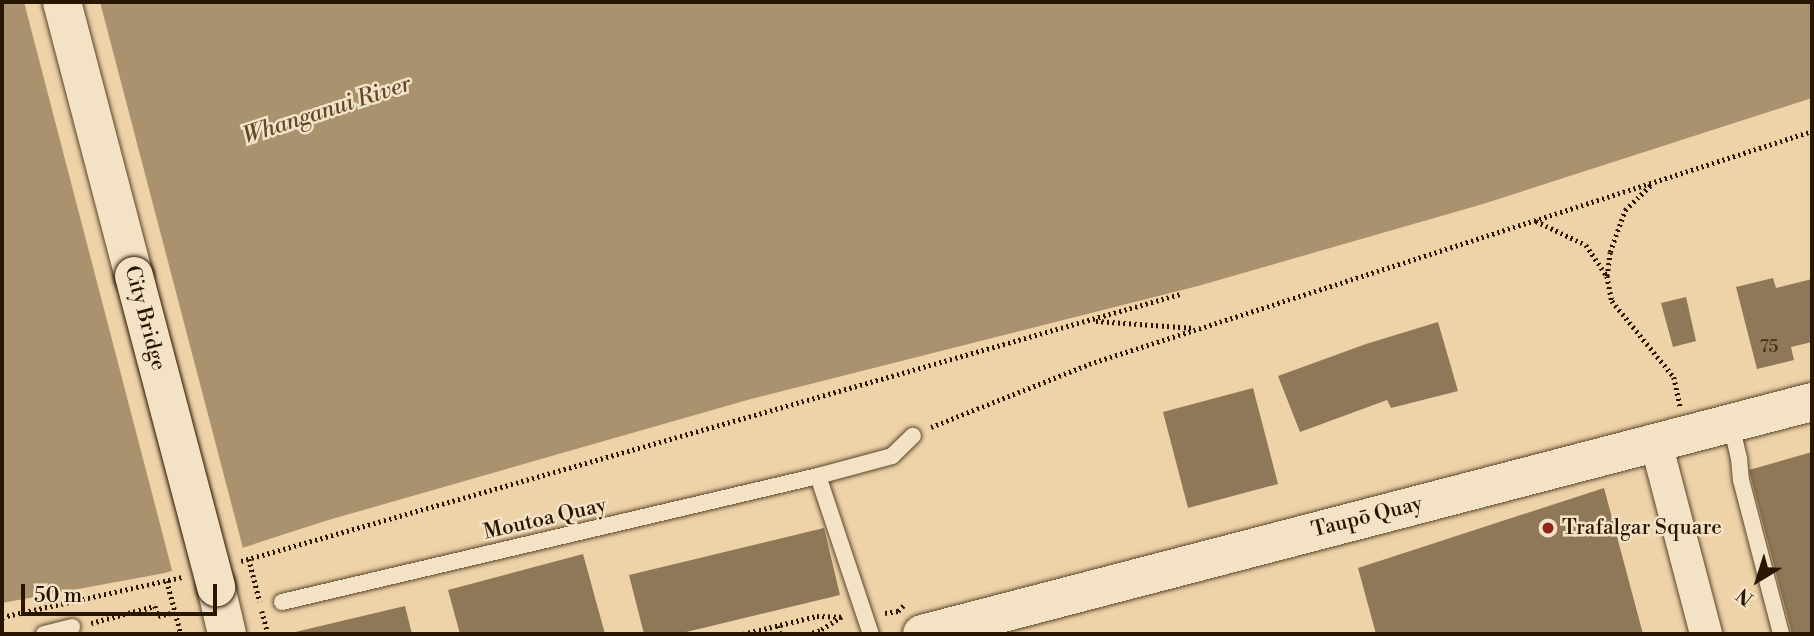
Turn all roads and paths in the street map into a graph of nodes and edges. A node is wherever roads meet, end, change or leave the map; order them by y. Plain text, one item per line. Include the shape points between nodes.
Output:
1 (62, 2) edge
2 (1812, 131) edge
3 (1652, 184) junction
4 (1534, 220) junction
5 (1607, 276) junction
6 (1180, 294) dead end
7 (1091, 321) junction
8 (1199, 328) junction
9 (1812, 402) edge
10 (1731, 424) junction
11 (913, 436) joint
12 (1671, 439) junction
13 (818, 476) junction
14 (249, 559) junction
15 (215, 574) junction
16 (167, 580) junction
17 (282, 602) dead end
18 (175, 612) junction
19 (2, 617) edge
20 (778, 625) junction
21 (72, 627) joint
22 (769, 628) junction
23 (44, 634) edge
24 (181, 634) edge
25 (227, 634) edge
26 (268, 634) edge
27 (743, 634) edge
28 (771, 634) edge
29 (780, 634) edge
30 (809, 634) edge
31 (871, 634) edge
32 (922, 634) edge
33 (1706, 634) edge
34 (1781, 634) edge

1 - 15 main road, City Bridge, bridge
2 - 3 path
3 - 4 path
3 - 5 path via 1625,210
4 - 5 path via 1586,244
4 - 8 path
5 - 12 path via 1612,301 1674,377
6 - 7 path
7 - 8 path
7 - 14 path
8 - 11 path via 1076,369
9 - 10 main road, Taupō Quay
10 - 12 main road, Taupō Quay
10 - 34 lane
11 - 13 lane, Moutoa Quay via 892,456
12 - 32 main road, Taupō Quay
12 - 33 street
13 - 17 lane, Moutoa Quay
13 - 31 lane
14 - 15 path
14 - 26 path
15 - 16 path
15 - 25 main road, City Bridge
16 - 18 path
16 - 19 path
18 - 21 path via 158,616 155,606
18 - 24 path
20 - 22 path
20 - 29 path
20 - 30 path via 817,616 842,617
21 - 23 lane
22 - 27 path
22 - 28 path

